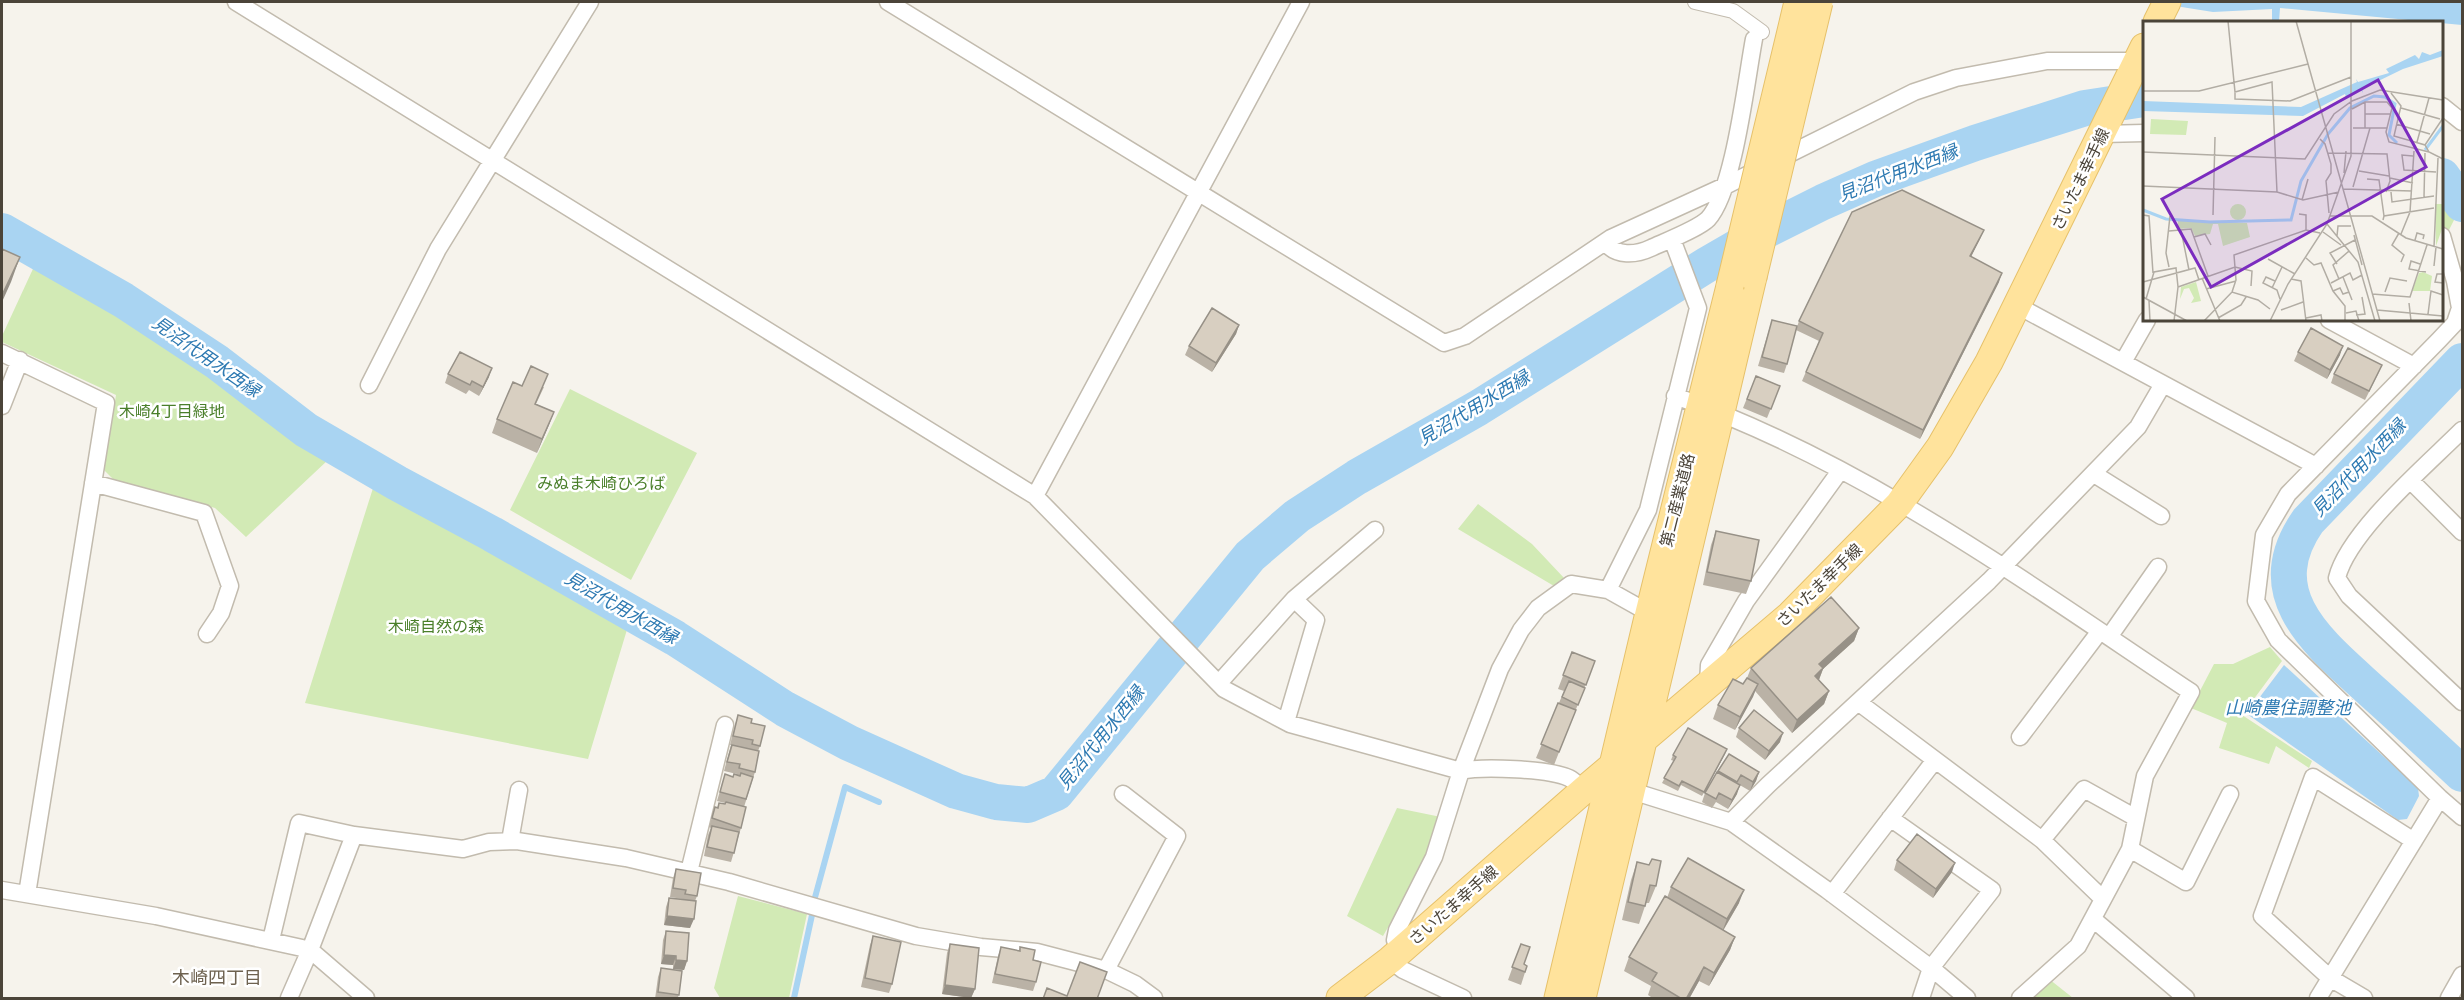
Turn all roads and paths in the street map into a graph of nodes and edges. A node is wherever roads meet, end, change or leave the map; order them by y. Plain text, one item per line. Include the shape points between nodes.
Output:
1 (236, 2) edge
2 (590, 2) edge
3 (888, 2) edge
4 (1301, 2) edge
5 (1695, 2) edge
6 (1798, 2) edge
7 (1819, 2) edge
8 (2167, 2) edge
9 (2158, 21) edge
10 (1758, 36) joint
11 (2142, 56) edge
12 (2443, 107) edge
13 (2463, 122) edge
14 (2105, 128) junction
15 (2143, 133) edge
16 (492, 159) junction
17 (1727, 185) junction
18 (1200, 191) junction
19 (1672, 239) junction
20 (2443, 240) edge
21 (1605, 242) junction
22 (1742, 281) junction
23 (2018, 306) junction
24 (2145, 321) edge
25 (2331, 321) edge
26 (2, 353) edge
27 (20, 360) junction
28 (2123, 362) junction
29 (2414, 366) junction
30 (2163, 384) junction
31 (369, 385) dead end
32 (1675, 396) junction
33 (2, 406) edge
34 (1710, 409) junction
35 (2463, 430) edge
36 (2316, 466) junction
37 (1840, 471) junction
38 (2094, 474) junction
39 (2411, 481) junction
40 (93, 483) junction
41 (1035, 496) junction
42 (1899, 504) junction
43 (2161, 516) dead end
44 (1375, 530) dead end
45 (2463, 532) edge
46 (2003, 567) junction
47 (2158, 567) dead end
48 (1608, 591) junction
49 (1294, 599) junction
50 (1649, 613) junction
51 (207, 634) dead end
52 (2105, 634) junction
53 (1219, 683) junction
54 (1708, 684) junction
55 (1858, 702) junction
56 (2463, 702) edge
57 (1286, 722) junction
58 (725, 725) dead end
59 (2020, 737) dead end
60 (1644, 739) junction
61 (1935, 760) junction
62 (1614, 765) junction
63 (1461, 771) junction
64 (519, 790) dead end
65 (1584, 790) junction
66 (1632, 791) junction
67 (1123, 794) dead end
68 (2230, 794) dead end
69 (2440, 798) junction
70 (2463, 817) edge
71 (1890, 818) junction
72 (2136, 818) junction
73 (1731, 822) junction
74 (354, 835) junction
75 (2042, 840) junction
76 (510, 841) junction
77 (2414, 841) junction
78 (2130, 849) junction
79 (689, 872) junction
80 (2, 890) edge
81 (27, 894) junction
82 (1832, 894) junction
83 (2103, 899) junction
84 (2093, 919) junction
85 (271, 940) junction
86 (310, 950) junction
87 (1394, 957) junction
88 (1931, 968) junction
89 (1106, 970) junction
90 (2463, 975) edge
91 (2330, 978) junction
92 (289, 999) edge
93 (366, 999) edge
94 (1154, 999) edge
95 (1340, 999) edge
96 (1464, 999) edge
97 (1558, 999) edge
98 (1582, 999) edge
99 (1921, 999) edge
100 (1967, 999) edge
101 (2020, 999) edge
102 (2186, 999) edge
103 (2318, 999) edge
104 (2364, 999) edge
105 (2448, 999) edge

1 - 16 street
2 - 16 street
3 - 18 street
4 - 18 street
5 - 10 street via 1733,11
6 - 22 main road, 第二産業道路, bridge
7 - 22 main road, 第二産業道路, bridge
8 - 9 main road
10 - 17 street
11 - 14 main road, さいたま幸手線
11 - 17 street via 2047,61 1956,78 1894,101
12 - 13 street
14 - 15 street
14 - 23 main road, さいたま幸手線
16 - 31 street via 438,249
16 - 41 street
17 - 19 street via 1707,220
17 - 21 street
18 - 21 street via 1444,343 1465,336
18 - 41 street
19 - 21 street via 1630,254 1616,251
19 - 32 street via 1698,308
20 - 29 street via 2460,300 2459,315
22 - 34 main road, 第二産業道路
23 - 28 street
23 - 42 main road, さいたま幸手線 via 1946,437
24 - 28 street
25 - 29 street
26 - 27 street
27 - 33 street
27 - 40 street via 106,403
28 - 30 street
29 - 36 street
30 - 36 street
30 - 38 street via 2138,427
32 - 34 street
32 - 48 street via 1648,510
34 - 37 street
34 - 50 main road, 第二産業道路
34 - 60 main road, 第二産業道路
35 - 39 street
36 - 69 street via 2288,494 2264,535 2256,601 2278,640
37 - 42 street
37 - 54 street via 1746,601 1709,665
38 - 43 street
38 - 46 street
39 - 45 street
39 - 56 street via 2370,523 2343,561 2337,578 2349,596
40 - 51 street via 204,513 230,586 221,613
40 - 81 street
41 - 53 street
42 - 46 street
42 - 54 main road, さいたま幸手線 via 1790,615
44 - 49 street
46 - 52 street
46 - 55 street
47 - 52 street
48 - 50 street
48 - 63 street via 1571,584 1538,608 1500,669
49 - 53 street
49 - 57 street via 1316,620
50 - 62 main road, 第二産業道路
52 - 59 street
52 - 72 street via 2191,692 2145,776
53 - 57 street
54 - 60 main road, さいたま幸手線
55 - 61 street
55 - 73 street
57 - 63 street
58 - 79 street
60 - 62 main road, さいたま幸手線
60 - 66 main road, 第二産業道路
61 - 71 street
61 - 75 street
62 - 65 main road, さいたま幸手線
62 - 97 main road, 第二産業道路
63 - 65 street via 1478,767 1555,774
63 - 87 street via 1434,857 1396,930
64 - 76 street
65 - 87 main road, さいたま幸手線
66 - 73 street
66 - 98 main road, 第二産業道路
67 - 89 street via 1177,836
68 - 78 street via 2186,882
69 - 70 street
69 - 77 street
71 - 82 street
71 - 88 street via 1992,890
72 - 75 street via 2084,789
72 - 78 street
73 - 82 street
74 - 76 street via 462,849
74 - 85 street via 299,823
74 - 86 street
75 - 83 street
76 - 79 street via 626,858
77 - 91 street
77 - 91 street via 2313,777 2262,916
78 - 83 street
79 - 89 street via 916,936 1037,952
80 - 81 street
81 - 85 street
82 - 88 street
83 - 84 street
84 - 101 street via 2078,946
84 - 102 street
85 - 86 street
86 - 92 street
86 - 93 street
87 - 95 main road, さいたま幸手線
87 - 96 street via 1403,970
88 - 99 street
88 - 100 street
89 - 94 street via 1135,984
90 - 105 street
91 - 103 street
91 - 104 street

